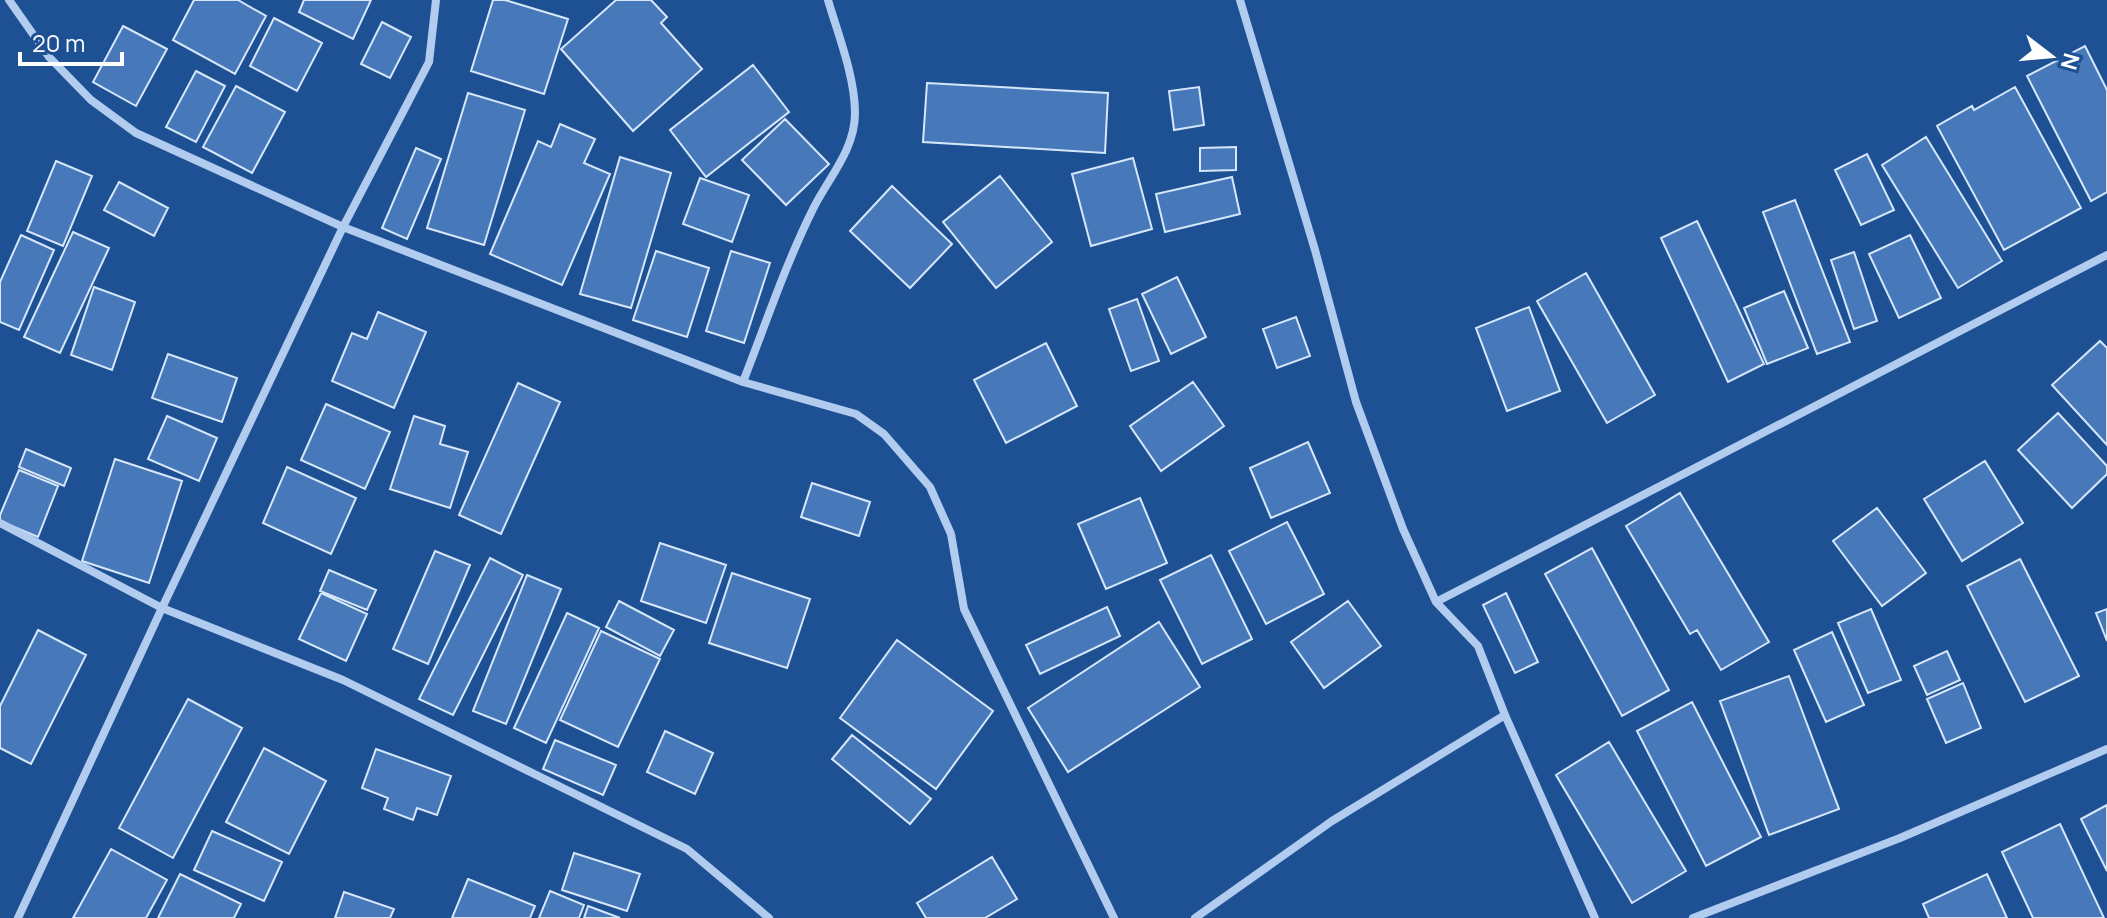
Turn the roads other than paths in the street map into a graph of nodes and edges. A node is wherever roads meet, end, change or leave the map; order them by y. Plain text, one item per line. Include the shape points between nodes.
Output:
1 (9, 0) edge
2 (436, 0) edge
3 (828, 0) edge
4 (1240, 0) edge
5 (343, 227) junction
6 (2107, 255) edge
7 (743, 382) junction
8 (0, 523) edge
9 (1436, 602) junction
10 (162, 608) junction
11 (1505, 715) junction
12 (2107, 749) edge
13 (18, 918) edge
14 (769, 918) edge
15 (1114, 918) edge
16 (1195, 918) edge
17 (1595, 918) edge
18 (1693, 918) edge

1 - 5 street via 49,57 91,100 136,133
2 - 5 street via 429,62
3 - 7 street via 846,62 855,111 853,135 815,205
4 - 9 street via 1356,402
5 - 7 street
5 - 10 street
6 - 9 street
7 - 15 street via 856,414 884,434 930,487 951,534 964,609
8 - 10 street
9 - 11 street via 1478,646
10 - 13 street
10 - 14 street via 343,680 687,849
11 - 16 street via 1332,821
11 - 17 street
12 - 18 street via 1900,838

